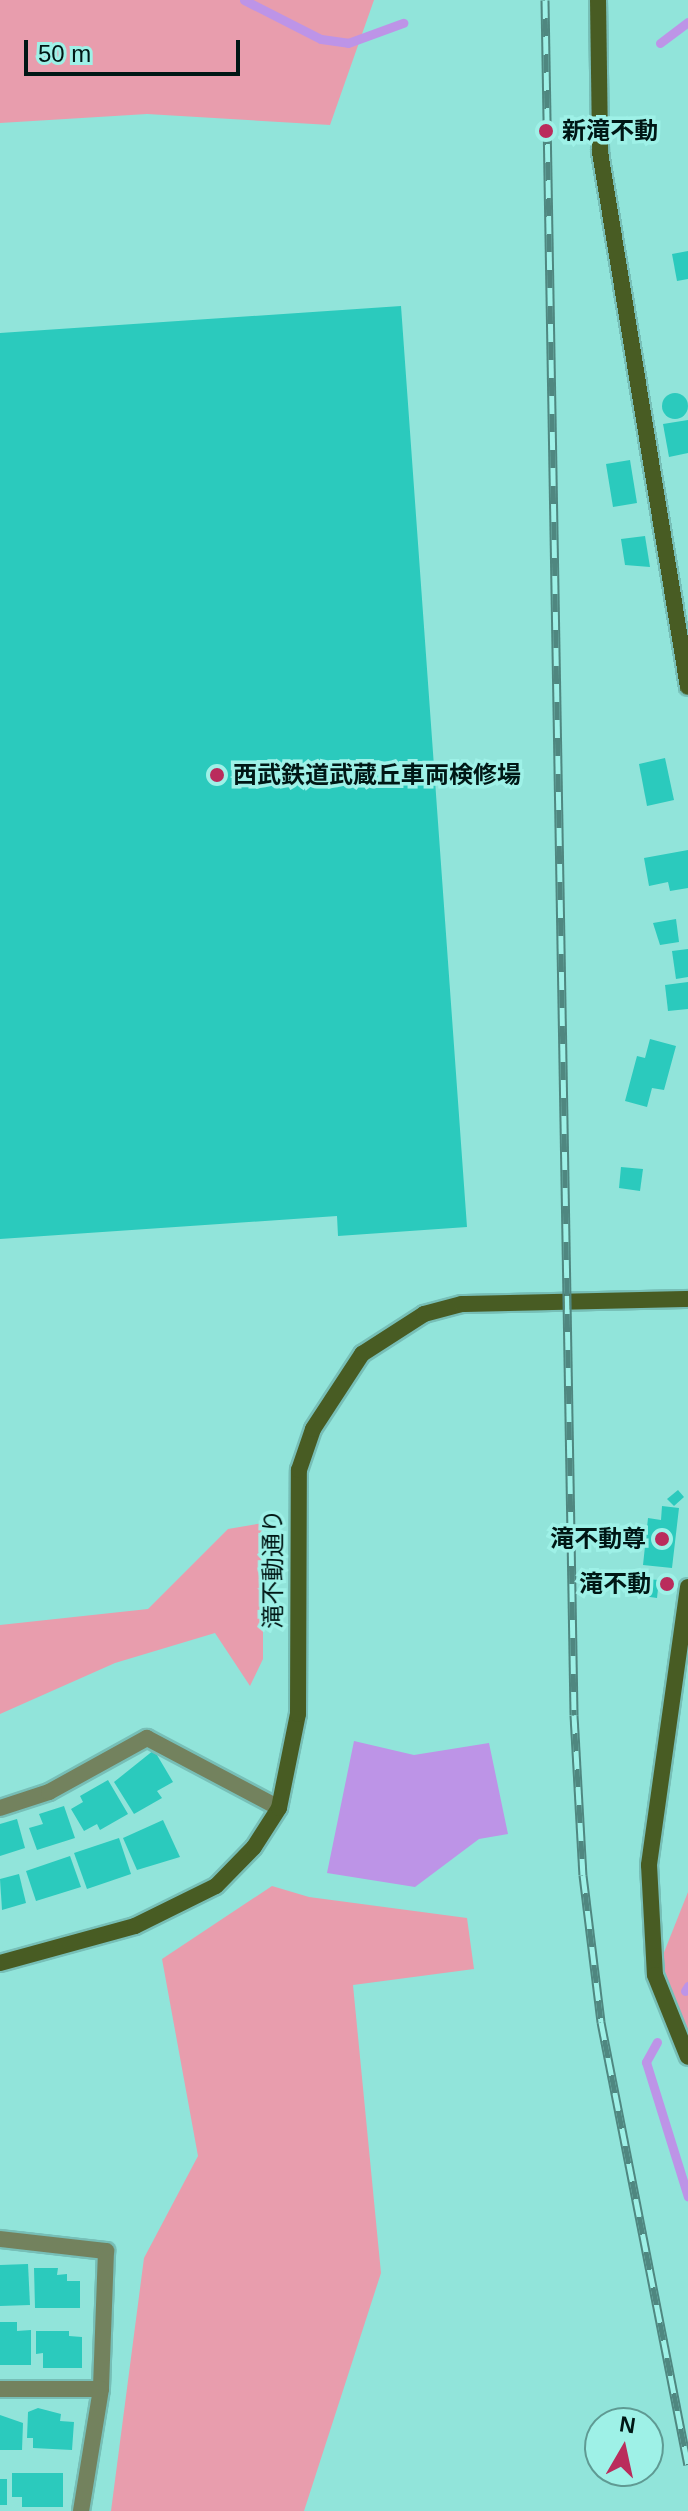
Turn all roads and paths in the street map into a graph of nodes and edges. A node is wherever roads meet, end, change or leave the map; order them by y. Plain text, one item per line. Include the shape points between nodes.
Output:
1 (598, 0) edge
2 (688, 687) edge
3 (688, 1299) edge
4 (688, 1587) edge
5 (0, 1808) edge
6 (279, 1808) junction
7 (0, 1963) edge
8 (688, 2057) edge
9 (0, 2239) edge
10 (0, 2389) edge
11 (101, 2389) junction
12 (81, 2511) edge

1 - 2 street via 600,152
3 - 6 street, 滝不動通り via 462,1304 424,1314 362,1354 313,1429 299,1470 298,1714
4 - 8 street via 649,1865 655,1975
5 - 6 street via 49,1792 147,1738
6 - 7 street, 滝不動通り via 254,1847 216,1886 135,1926
9 - 11 street via 106,2251
10 - 11 street
11 - 12 street

